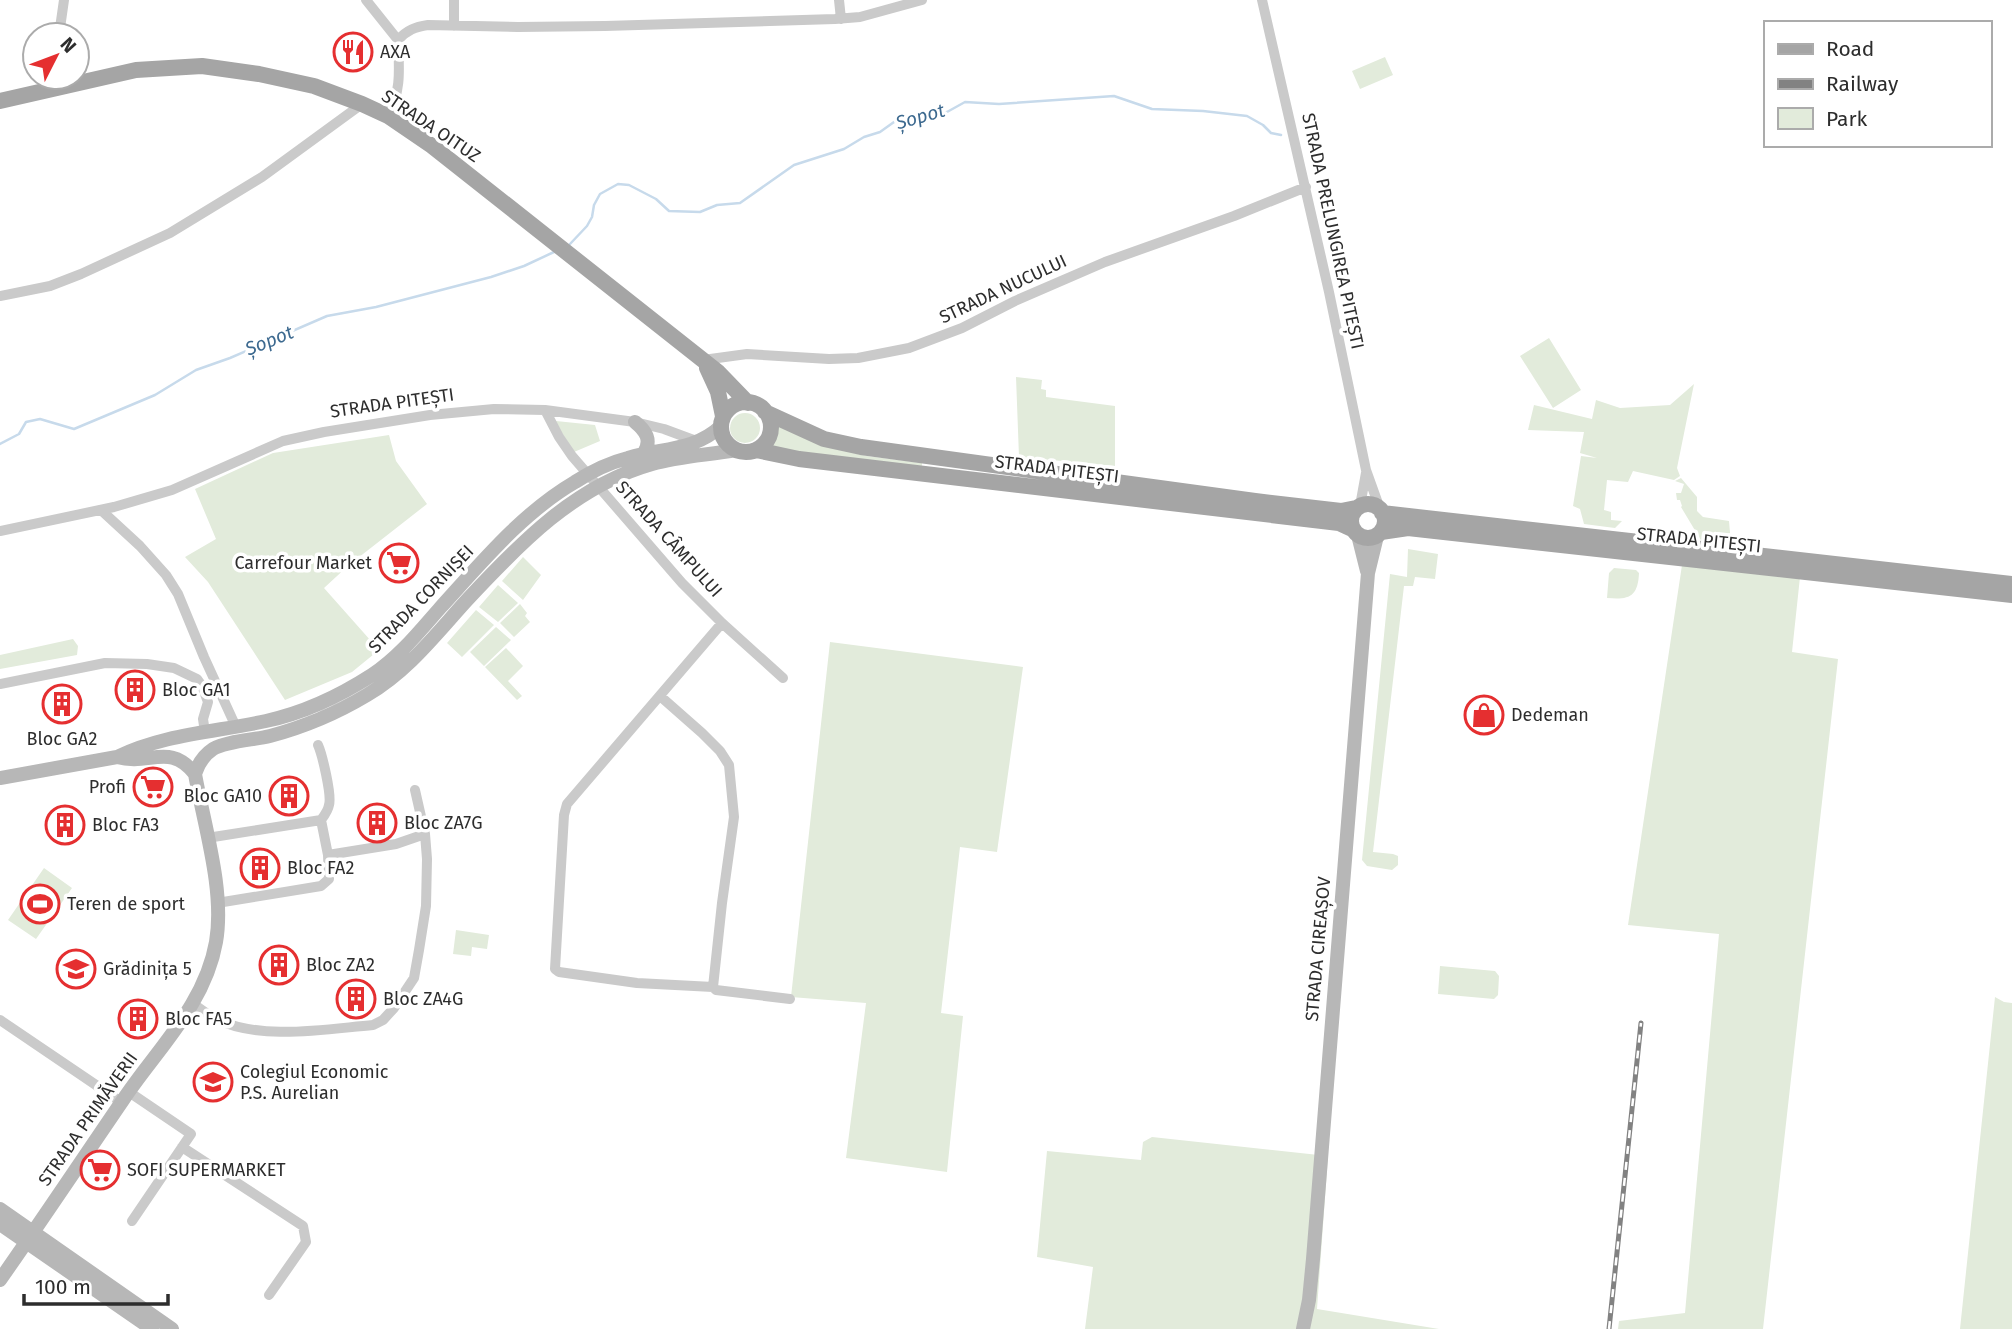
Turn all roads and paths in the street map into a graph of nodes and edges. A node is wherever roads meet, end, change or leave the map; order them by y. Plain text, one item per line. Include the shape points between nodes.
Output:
1 (64, 0) edge
2 (366, 0) edge
3 (454, 0) edge
4 (839, 0) edge
5 (922, 0) edge
6 (1262, 0) edge
7 (841, 19) junction
8 (62, 21) edge
9 (454, 26) junction
10 (398, 40) junction
11 (91, 77) edge
12 (29, 91) edge
13 (0, 101) edge
14 (362, 104) junction
15 (388, 116) junction
16 (1306, 187) junction
17 (0, 296) edge
18 (703, 360) junction
19 (748, 403) junction
20 (545, 410) junction
21 (765, 412) junction
22 (722, 421) junction
23 (635, 422) junction
24 (699, 442) junction
25 (736, 450) junction
26 (755, 450) junction
27 (644, 453) junction
28 (1366, 470) junction
29 (587, 475) junction
30 (598, 487) junction
31 (1132, 491) junction
32 (1358, 507) junction
33 (100, 510) junction
34 (1381, 511) junction
35 (0, 531) edge
36 (1355, 532) junction
37 (1379, 534) junction
38 (1368, 573) junction
39 (2012, 584) edge
40 (2012, 595) edge
41 (722, 623) junction
42 (783, 678) dead end
43 (0, 684) edge
44 (660, 696) junction
45 (348, 697) junction
46 (291, 721) junction
47 (236, 727) junction
48 (205, 732) junction
49 (318, 745) dead end
50 (117, 757) junction
51 (195, 774) junction
52 (0, 778) edge
53 (415, 790) dead end
54 (321, 820) junction
55 (425, 834) junction
56 (207, 838) junction
57 (328, 855) junction
58 (218, 903) junction
59 (713, 987) junction
60 (790, 999) dead end
61 (193, 1004) junction
62 (0, 1020) edge
63 (125, 1097) junction
64 (182, 1147) junction
65 (0, 1209) edge
66 (132, 1221) dead end
67 (0, 1224) edge
68 (30, 1238) junction
69 (0, 1280) edge
70 (269, 1296) dead end
71 (152, 1329) edge
72 (172, 1329) edge
73 (1303, 1329) edge

1 - 8 street
2 - 10 street
3 - 9 street
4 - 7 street
5 - 7 street
6 - 16 street, STRADA PRELUNGIREA PITEȘTI
7 - 9 street
9 - 10 street via 416,27
10 - 15 street via 398,95
11 - 14 main road via 202,66 314,86
12 - 13 main road
14 - 15 main road, STRADA OITUZ
14 - 17 street, STRADA OITUZ via 262,177 170,233 50,286
15 - 18 main road, STRADA OITUZ
16 - 18 street, STRADA NUCULUI via 1105,262 909,348 858,358 747,354
16 - 28 street, STRADA PRELUNGIREA PITEȘTI
18 - 19 main road, STRADA OITUZ
18 - 22 main road, STRADA OITUZ via 714,380
19 - 21 main road
19 - 22 main road via 735,405
20 - 23 street, STRADA PITEȘTI
20 - 29 street, STRADA CÂMPULUI
20 - 33 street, STRADA PITEȘTI via 430,415 324,432 258,451 172,489
21 - 26 main road via 770,430
21 - 31 main road, STRADA PITEȘTI via 839,442
22 - 24 street, STRADA CORNIȘEI via 713,434
22 - 25 main road via 724,439
23 - 24 street, STRADA PITEȘTI
23 - 27 street via 647,434
24 - 27 street, STRADA CORNIȘEI
25 - 26 main road
25 - 30 street, STRADA CORNIȘEI via 654,464
26 - 31 main road, STRADA PITEȘTI via 799,459
27 - 29 street, STRADA CORNIȘEI
28 - 32 street, STRADA PRELUNGIREA PITEȘTI
28 - 34 street, STRADA PRELUNGIREA PITEȘTI
29 - 30 street, STRADA CÂMPULUI
29 - 45 street, STRADA CORNIȘEI via 525,519 410,642
30 - 41 street, STRADA CÂMPULUI
30 - 45 street, STRADA CORNIȘEI via 538,527 404,668 375,690
31 - 32 main road, STRADA PITEȘTI via 1341,511
31 - 36 main road, STRADA PITEȘTI via 1339,523
32 - 34 main road, STRADA PITEȘTI via 1371,504
32 - 36 main road via 1351,518
33 - 35 street, STRADA PITEȘTI
33 - 47 street via 140,546 178,594
34 - 37 main road via 1384,526
34 - 39 main road, STRADA PITEȘTI
36 - 37 main road, STRADA PITEȘTI via 1370,538
36 - 38 street, STRADA CIREAȘOV
37 - 38 street, STRADA CIREAȘOV
37 - 40 main road, STRADA PITEȘTI via 1408,528
38 - 73 street, STRADA CIREAȘOV via 1313,1259
41 - 42 street, STRADA CÂMPULUI
41 - 44 street
43 - 48 street via 106,663 174,668 202,686 208,702
44 - 59 street via 720,751 729,765 734,817
44 - 59 street via 567,804 555,970 637,983
45 - 46 street, STRADA CORNIȘEI
46 - 47 street, STRADA CORNIȘEI
46 - 51 street, STRADA CORNIȘEI via 272,736 215,748 197,765
47 - 48 street, STRADA CORNIȘEI
48 - 50 street, STRADA CORNIȘEI via 146,745
49 - 54 street via 330,800
50 - 51 street via 173,757
50 - 52 street, STRADA CORNIȘEI
51 - 56 street, STRADA PRIMĂVERII
53 - 55 street
54 - 56 street
54 - 57 street
55 - 57 street via 396,844
55 - 61 street via 426,906 414,978 383,1020 373,1025 301,1031 253,1030 217,1020
56 - 58 street, STRADA PRIMĂVERII
57 - 58 street via 329,879 321,886
58 - 61 street, STRADA PRIMĂVERII via 212,961
59 - 60 street
61 - 63 street, STRADA PRIMĂVERII
62 - 63 street
63 - 64 street via 191,1135
63 - 68 street, STRADA PRIMĂVERII
64 - 66 street
64 - 70 street via 303,1226 306,1242
65 - 68 street
67 - 68 street
68 - 69 street, STRADA PRIMĂVERII
68 - 71 street
68 - 72 street

